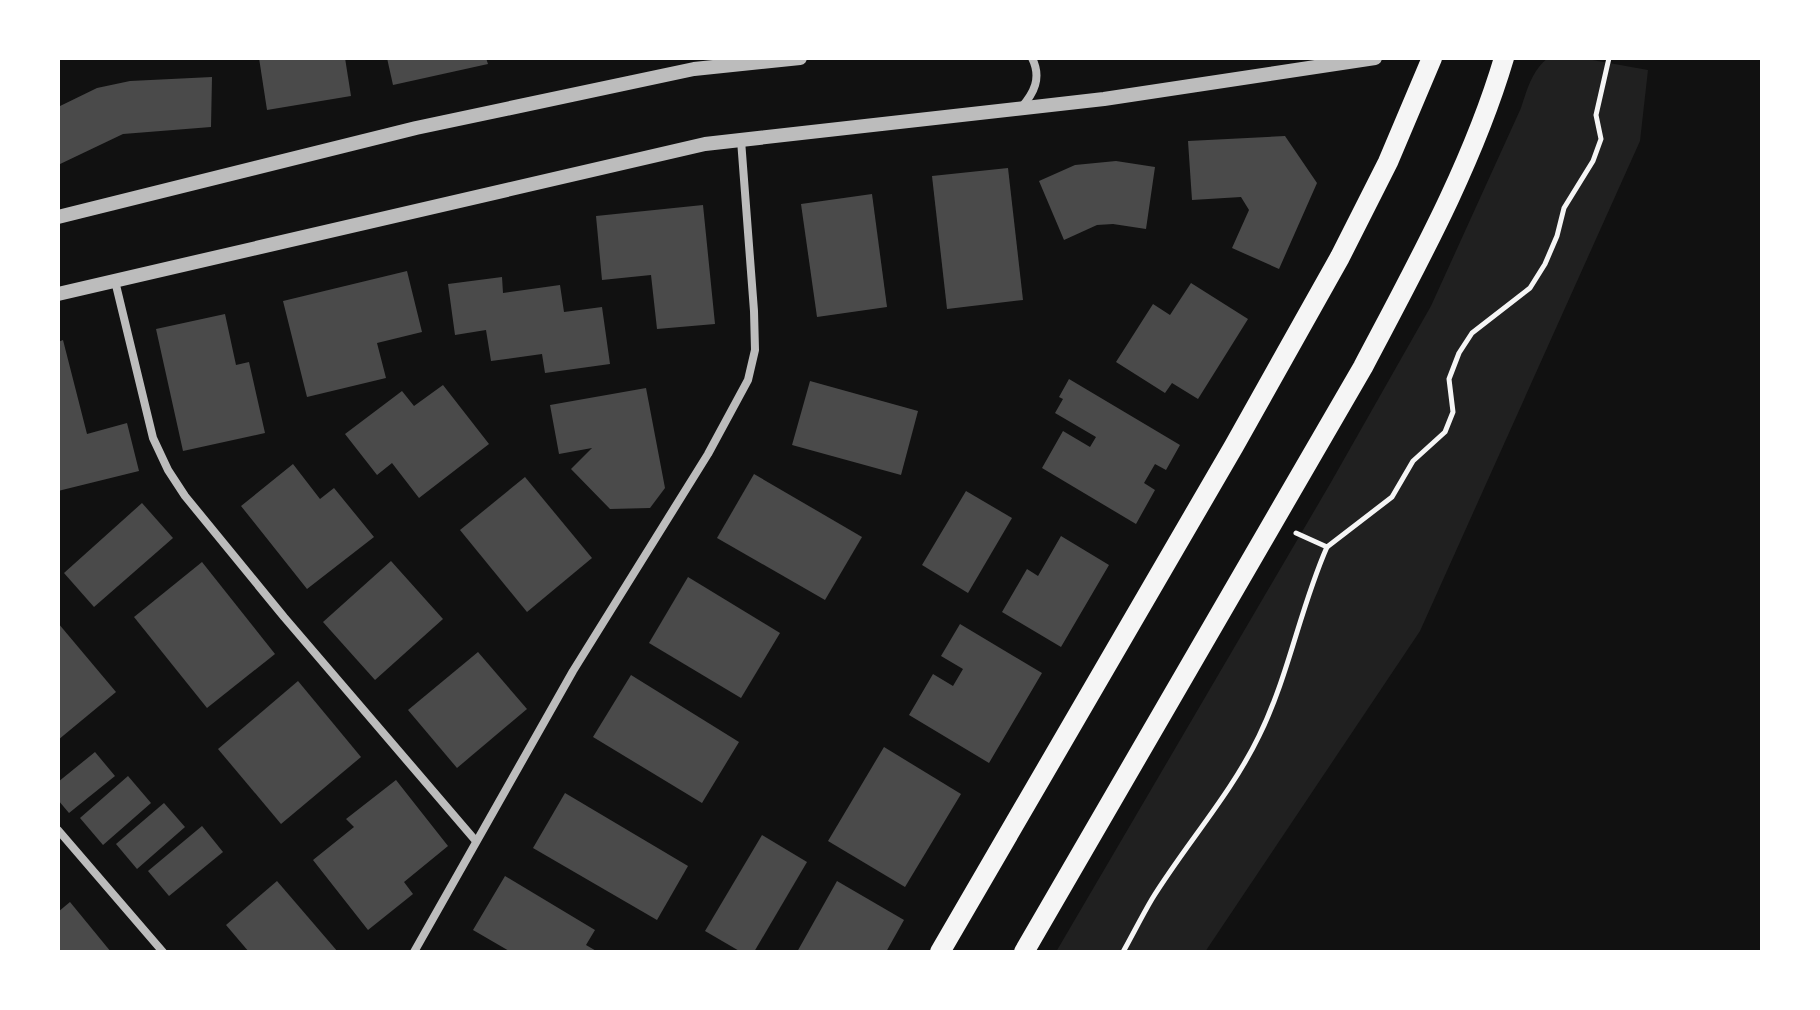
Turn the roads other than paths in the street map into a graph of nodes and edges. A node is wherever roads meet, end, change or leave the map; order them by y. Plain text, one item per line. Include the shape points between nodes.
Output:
1 (800, 58) edge
2 (1032, 58) edge
3 (1375, 58) edge
4 (1432, 58) edge
5 (1504, 58) edge
6 (731, 61) edge
7 (1020, 109) junction
8 (741, 140) junction
9 (58, 217) edge
10 (115, 281) junction
11 (58, 294) edge
12 (58, 830) edge
13 (475, 840) junction
14 (163, 952) edge
15 (414, 952) edge
16 (940, 952) edge
17 (1024, 952) edge

1 - 6 street
2 - 7 street via 1037,83
3 - 7 street
4 - 16 main road via 1340,257
5 - 17 main road via 1488,106 1411,277 1363,367
6 - 9 street via 416,128
7 - 8 street
8 - 10 street via 549,179
8 - 13 street via 754,311 755,350 748,380
10 - 11 street
10 - 13 street via 153,438 168,470 275,606
12 - 14 street
13 - 15 street

